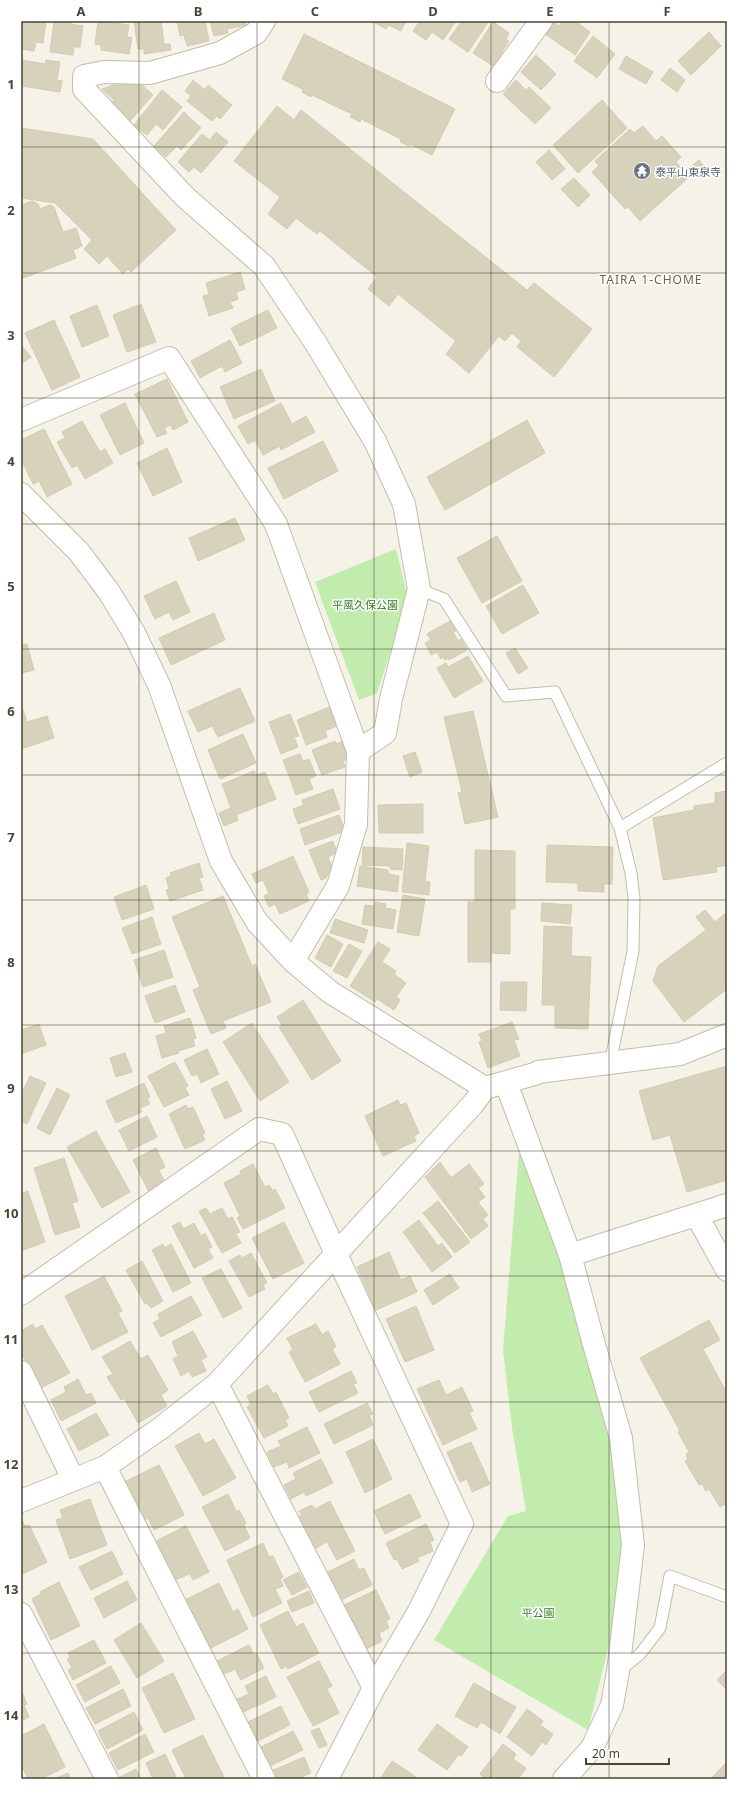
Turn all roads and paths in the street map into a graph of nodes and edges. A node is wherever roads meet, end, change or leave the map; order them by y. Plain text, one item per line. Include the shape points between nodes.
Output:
1 (264, 21) edge
2 (541, 21) edge
3 (497, 81) dead end
4 (21, 420) edge
5 (21, 494) edge
6 (419, 589) junction
7 (358, 751) junction
8 (727, 763) edge
9 (620, 828) junction
10 (293, 960) junction
11 (727, 1035) edge
12 (610, 1064) junction
13 (506, 1083) junction
14 (485, 1088) junction
15 (727, 1205) edge
16 (697, 1216) junction
17 (336, 1254) junction
18 (570, 1256) junction
19 (727, 1270) edge
20 (21, 1294) edge
21 (21, 1372) edge
22 (217, 1384) junction
23 (105, 1467) junction
24 (73, 1479) junction
25 (21, 1501) edge
26 (727, 1597) edge
27 (21, 1614) edge
28 (618, 1672) junction
29 (374, 1688) junction
30 (107, 1779) edge
31 (264, 1779) edge
32 (327, 1779) edge
33 (564, 1779) edge

1 - 6 street via 256,33 220,53 150,72 104,72 84,76 84,89 185,197 264,266 375,441 404,504
2 - 3 street
4 - 7 street via 169,358 276,524
5 - 10 street via 79,552 109,592 134,634 159,685 221,861 257,922
6 - 7 street via 385,733
6 - 9 lane via 444,599 506,696 555,692
7 - 10 street via 356,824 338,886
8 - 9 lane
9 - 12 lane via 634,898 633,951
10 - 14 street via 330,992
11 - 12 street via 680,1054
12 - 13 street via 538,1072
13 - 14 street
13 - 18 street
14 - 17 street
15 - 16 street
16 - 18 street
16 - 19 street
17 - 20 street via 282,1134 259,1129
17 - 22 street
17 - 29 street via 462,1524 419,1611
18 - 28 street via 621,1438 633,1545
21 - 24 street
22 - 23 street via 161,1428
22 - 29 street
23 - 24 street
23 - 31 street
24 - 25 street
26 - 28 lane via 670,1576 660,1628 640,1654
27 - 30 street
28 - 33 street via 612,1705 592,1748
29 - 32 street

